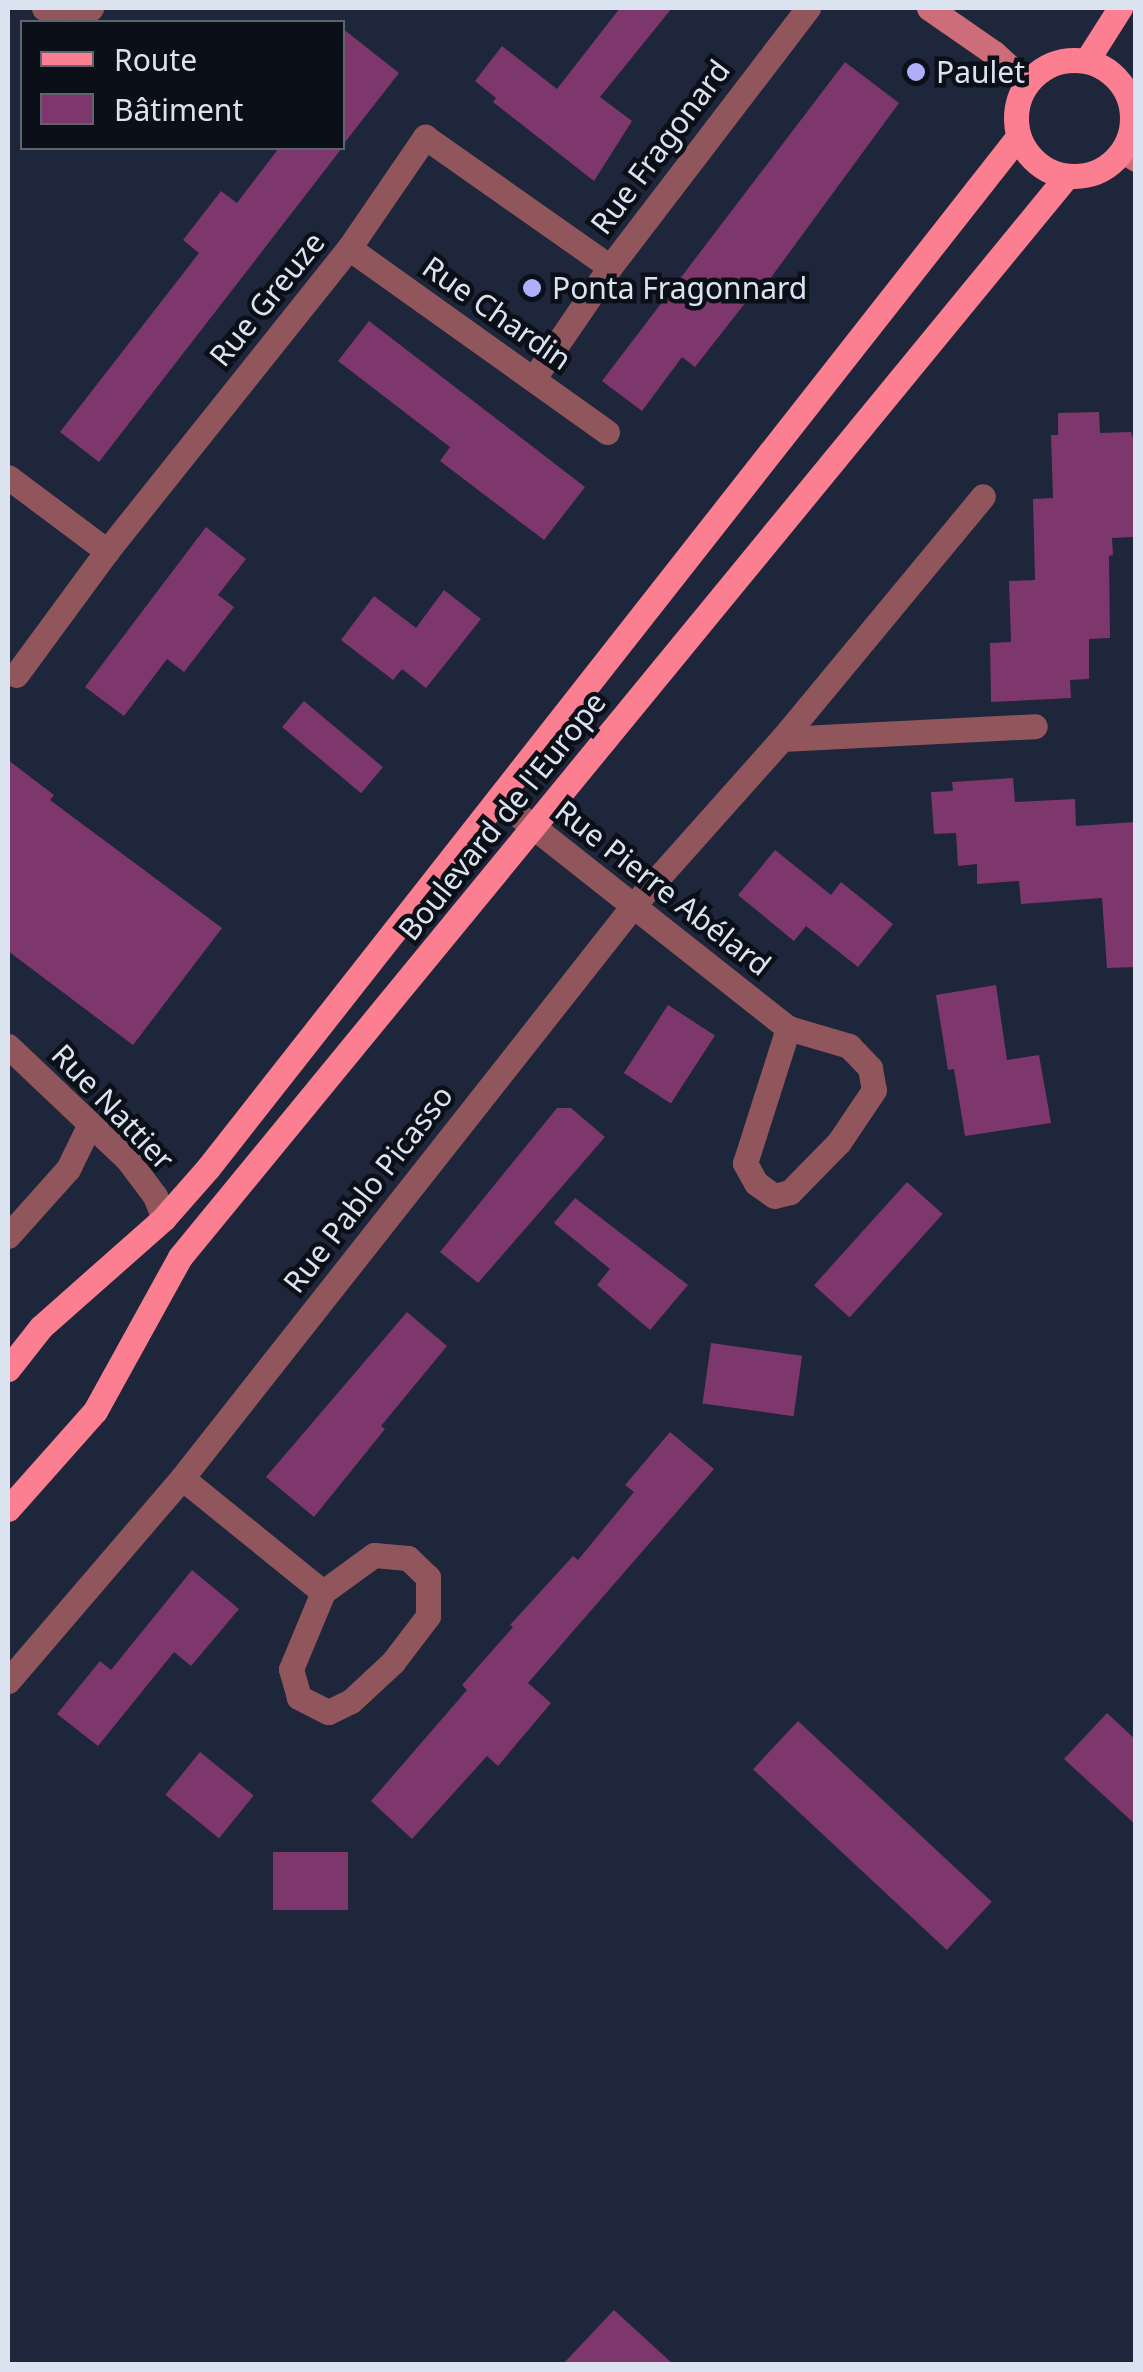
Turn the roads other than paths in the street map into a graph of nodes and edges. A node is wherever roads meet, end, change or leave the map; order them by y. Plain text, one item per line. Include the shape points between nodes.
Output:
1 (808, 8) edge
2 (928, 8) edge
3 (1120, 8) edge
4 (1087, 60) junction
5 (1026, 83) junction
6 (1131, 87) edge
7 (1018, 137) junction
8 (1129, 155) edge
9 (1068, 176) junction
10 (349, 248) junction
11 (610, 267) junction
12 (534, 378) junction
13 (607, 432) dead end
14 (8, 477) edge
15 (983, 496) dead end
16 (107, 552) junction
17 (16, 675) dead end
18 (1036, 726) dead end
19 (782, 739) junction
20 (498, 799) junction
21 (535, 828) junction
22 (633, 906) junction
23 (788, 1028) junction
24 (8, 1046) edge
25 (90, 1124) junction
26 (164, 1218) junction
27 (8, 1236) edge
28 (8, 1369) edge
29 (182, 1478) junction
30 (8, 1509) edge
31 (323, 1592) junction
32 (8, 1681) edge

1 - 11 street, Rue Fragonard
2 - 5 street
3 - 4 main road
4 - 5 main road via 1054,63
4 - 6 main road
5 - 7 main road via 1015,118
6 - 8 main road
7 - 9 main road via 1042,167
7 - 20 main road, Boulevard de l'Europe
8 - 9 main road
9 - 21 main road, Boulevard de l'Europe
10 - 11 street, Rue Greuze via 425,137
10 - 12 street, Rue Chardin
10 - 16 street, Rue Greuze
11 - 12 street, Rue Fragonard
12 - 13 street, Rue Chardin
14 - 16 street
15 - 19 street, Rue Pablo Picasso
16 - 17 street, Rue Greuze
18 - 19 street
19 - 22 street, Rue Pablo Picasso
20 - 21 street, Rue Pierre Abélard
20 - 26 main road, Boulevard de l'Europe
21 - 22 street, Rue Pierre Abélard
21 - 30 main road, Boulevard de l'Europe via 180,1257 95,1411
22 - 23 street, Rue Pierre Abélard
22 - 29 street, Rue Pablo Picasso
23 - 23 street, Rue Pierre Abélard via 849,1046 870,1068 874,1090 839,1142 790,1192 774,1196 745,1163
24 - 25 street, Rue Nattier
25 - 26 street, Rue Nattier via 128,1160
25 - 27 street via 68,1169
26 - 28 main road, Boulevard de l'Europe via 42,1327
29 - 31 street
29 - 32 street, Rue Pablo Picasso
31 - 31 street via 374,1555 408,1558 428,1577 428,1616 393,1662 351,1701 328,1712 299,1698 291,1668

